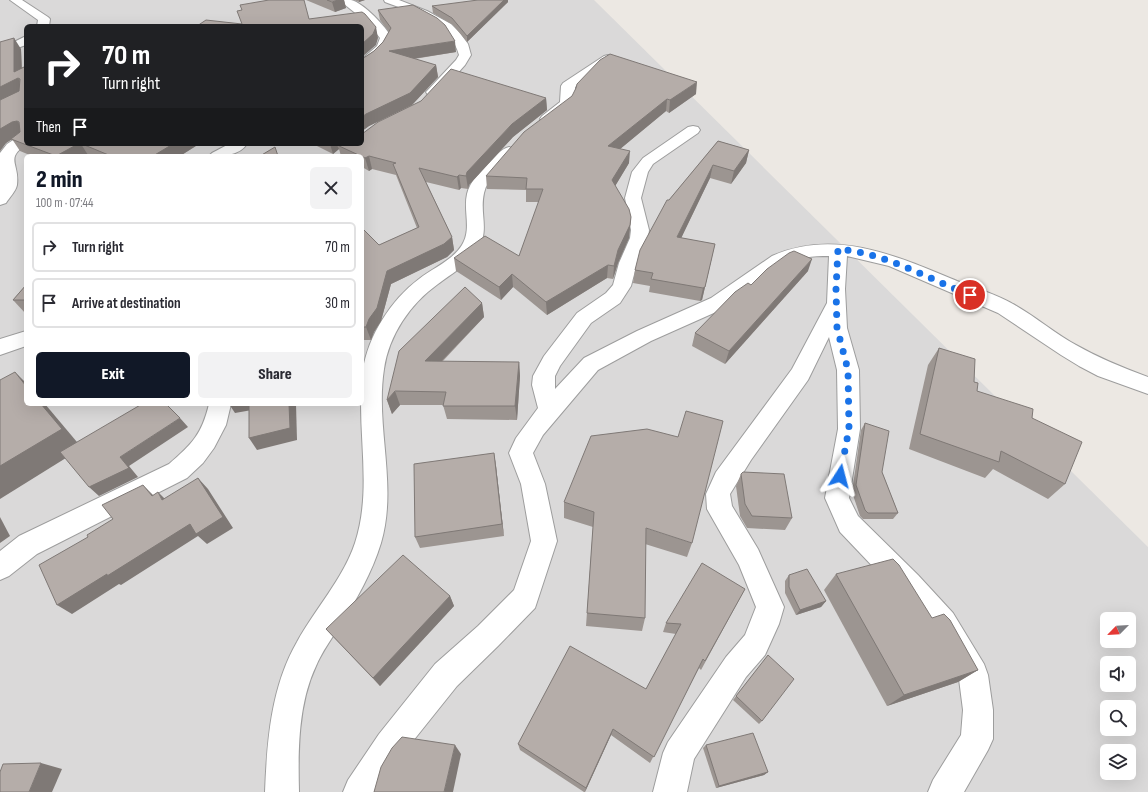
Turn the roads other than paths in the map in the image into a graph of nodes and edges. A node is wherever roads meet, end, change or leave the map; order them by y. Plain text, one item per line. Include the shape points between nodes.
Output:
1 (16, 0) edge
2 (344, 0) edge
3 (389, 0) edge
4 (43, 24) edge
5 (24, 41) edge
6 (0, 50) edge
7 (608, 59) edge
8 (364, 63) edge
9 (423, 102) edge
10 (693, 130) dead end
11 (24, 139) edge
12 (236, 146) edge
13 (221, 154) edge
14 (0, 200) edge
15 (838, 249) junction
16 (837, 302) junction
17 (24, 339) edge
18 (0, 347) edge
19 (1148, 386) edge
20 (220, 406) edge
21 (550, 410) junction
22 (0, 567) edge
23 (282, 792) edge
24 (360, 792) edge
25 (670, 792) edge
26 (945, 792) edge

1 - 4 street via 44,19
2 - 8 street via 359,10 386,38 382,48
3 - 9 street via 423,13 445,26 463,47 465,55 461,62
5 - 6 street
7 - 23 street via 568,86 566,104 528,134 478,186 475,195 475,239 454,263 424,285 407,302 382,340 371,383 376,478 373,522 368,543 354,575 305,655 289,702 282,756
10 - 21 street via 648,161 640,172 633,198 640,230 639,238 628,263 622,286 613,298 584,318 551,362 543,384
11 - 14 street via 12,147 7,154 9,186
12 - 13 street
15 - 16 street
15 - 19 street via 894,262 1004,308 1086,360
15 - 21 street via 810,250 778,260 718,302 591,364
16 - 25 street via 800,374 742,453 718,494 720,509 749,558 770,607 755,645 736,667 679,753
16 - 26 street via 837,328 848,370 849,429 837,498 849,524 943,623 973,675 978,710 976,739
17 - 18 street
20 - 22 street via 216,424 209,439 178,471 28,545
21 - 24 street via 535,428 521,453 533,484 544,540 525,598 446,675 390,745

